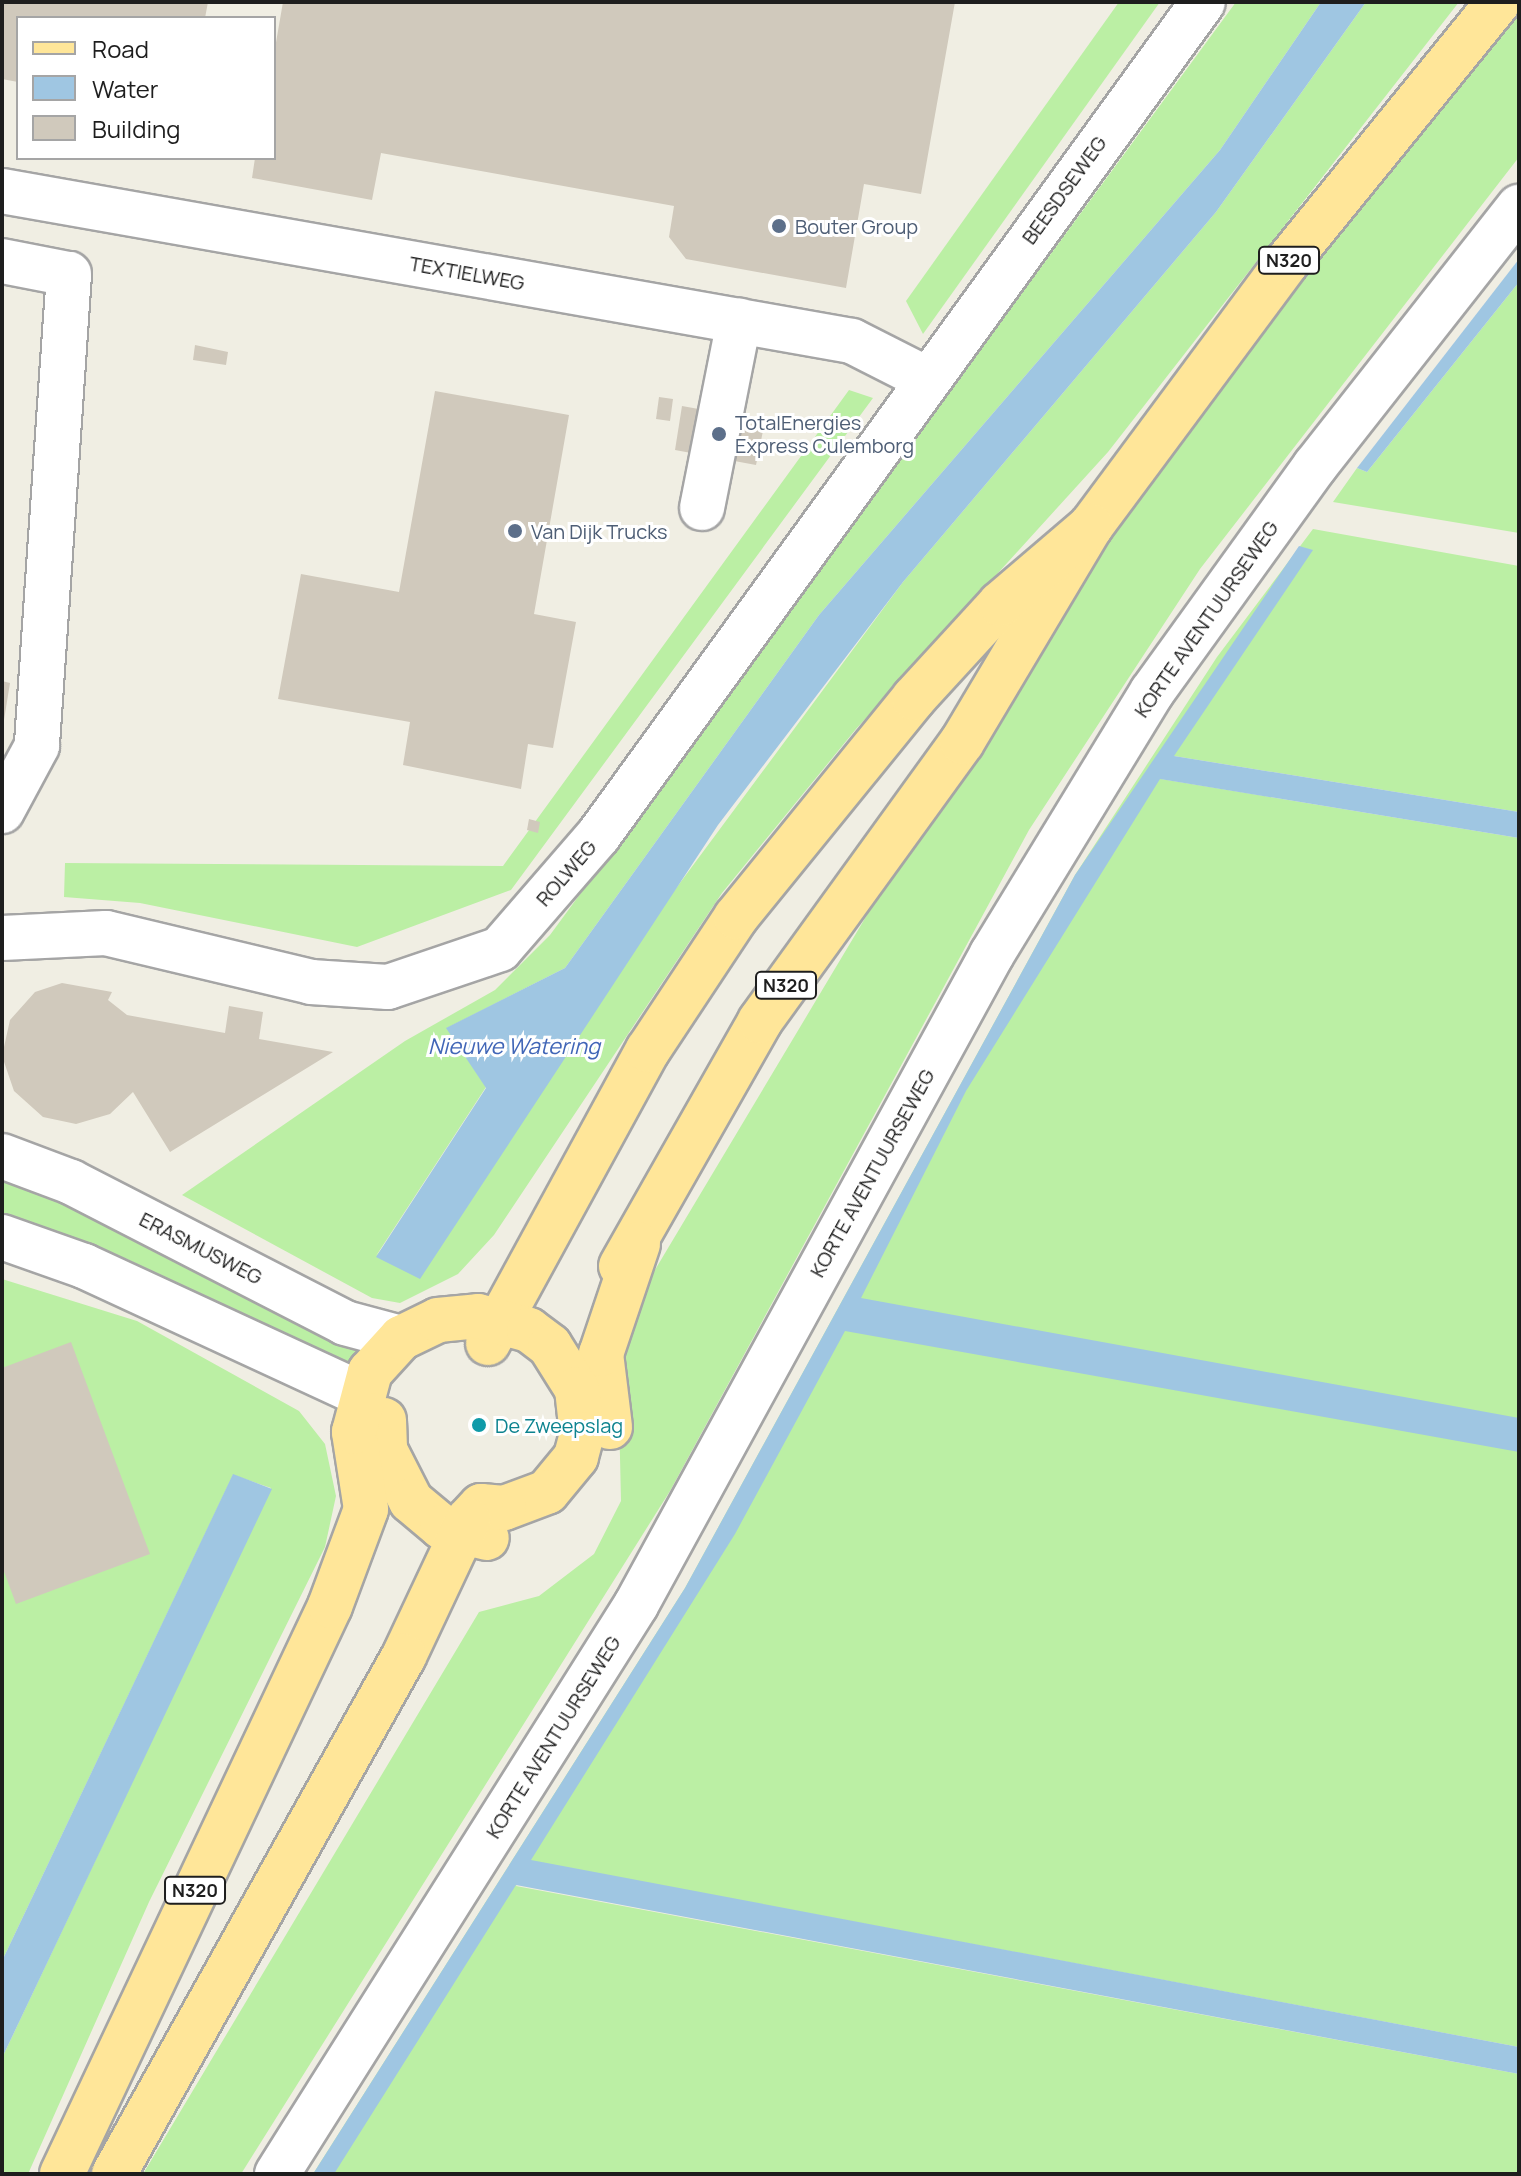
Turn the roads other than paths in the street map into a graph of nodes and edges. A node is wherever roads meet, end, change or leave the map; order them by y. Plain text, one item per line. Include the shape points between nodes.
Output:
1 (1203, 2) edge
2 (1498, 2) edge
3 (2, 191) edge
4 (1519, 207) edge
5 (2, 261) edge
6 (739, 321) junction
7 (925, 378) junction
8 (702, 508) dead end
9 (1091, 526) junction
10 (2, 811) edge
11 (2, 938) edge
12 (2, 1156) edge
13 (2, 1237) edge
14 (638, 1244) junction
15 (492, 1318) junction
16 (401, 1338) junction
17 (566, 1367) junction
18 (366, 1413) junction
19 (383, 1484) junction
20 (479, 1536) junction
21 (62, 2174) edge
22 (114, 2174) edge
23 (277, 2174) edge

1 - 7 street, BEESDSEWEG
2 - 9 main road, N320 via 1287,262
3 - 6 street, TEXTIELWEG
4 - 23 street, KORTE AVENTUURSEWEG via 1315,466 1152,692 992,954 636,1605
5 - 10 street via 69,274 37,746
6 - 7 street, TEXTIELWEG via 852,341
6 - 8 street
7 - 11 street, ROLWEG via 598,836 500,949 388,987 311,982 106,933
9 - 14 main road, N320 via 962,742 760,1021
9 - 15 main road, N320 via 1000,604 924,686 736,917
12 - 16 street, ERASMUSWEG via 71,1182 345,1323
13 - 18 street via 84,1266 240,1342
14 - 17 main road, N320 via 576,1335
14 - 20 main road, N320 via 601,1354 607,1452 578,1504 554,1522
15 - 16 main road via 438,1320
15 - 17 main road, N320 via 529,1330
15 - 18 main road, N320 via 488,1344 465,1342 423,1357
16 - 18 main road
17 - 20 main road, N320 via 583,1411 576,1457 547,1492 504,1508 481,1506
18 - 19 main road, N320 via 385,1450
19 - 20 main road, N320 via 426,1515
19 - 21 main road, N320 via 366,1509 330,1606
20 - 22 main road, N320 via 476,1554 404,1656

